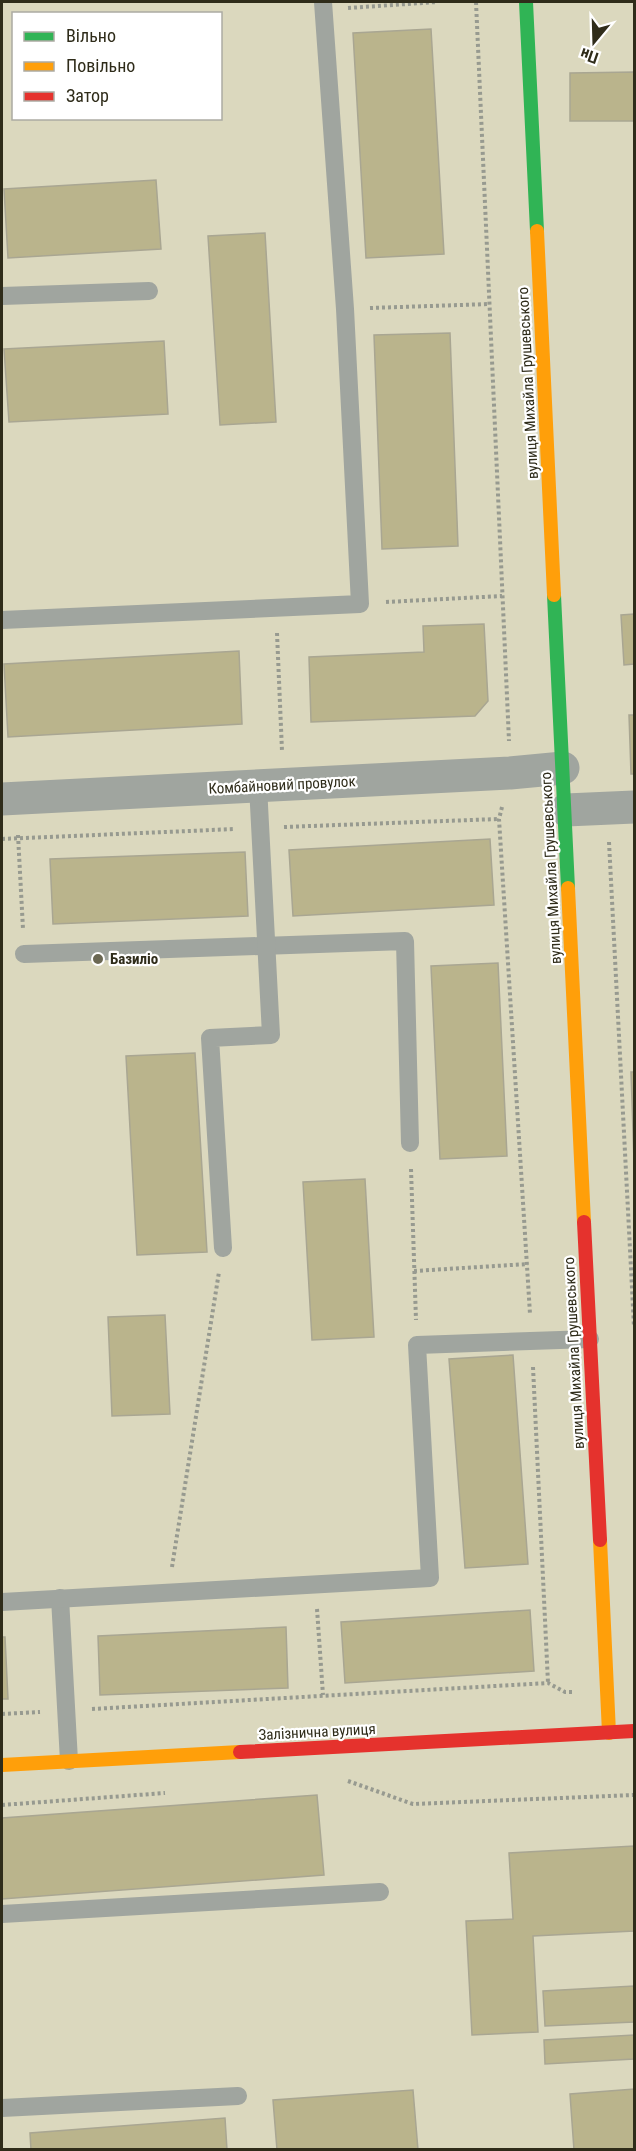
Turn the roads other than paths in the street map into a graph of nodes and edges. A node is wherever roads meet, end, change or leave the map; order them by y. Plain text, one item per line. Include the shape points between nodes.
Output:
1 (526, 2) edge
2 (323, 5) edge
3 (149, 291) dead end
4 (2, 296) edge
5 (2, 620) edge
6 (563, 768) junction
7 (271, 785) junction
8 (9, 798) edge
9 (621, 808) edge
10 (566, 810) junction
11 (267, 944) junction
12 (24, 954) road end
13 (410, 1143) road end
14 (223, 1248) road end
15 (590, 1339) junction
16 (60, 1598) junction
17 (2, 1602) edge
18 (634, 1731) edge
19 (609, 1733) junction
20 (69, 1761) junction
21 (2, 1765) edge
22 (380, 1892) dead end
23 (2, 1914) edge
24 (238, 2096) dead end
25 (2, 2108) edge

1 - 6 street, вулиця Михайла Грушевського
2 - 5 lane via 345,309 360,604
3 - 4 lane
6 - 7 street, Комбайновий провулок
6 - 10 street, вулиця Михайла Грушевського
7 - 8 street, Комбайновий провулок
7 - 11 lane
9 - 10 street
10 - 15 street, вулиця Михайла Грушевського
11 - 12 lane
11 - 13 lane via 405,941
11 - 14 lane via 271,1035 210,1038
15 - 16 lane via 417,1345 430,1578
15 - 19 street, вулиця Михайла Грушевського
16 - 17 lane
16 - 20 lane
18 - 19 street, Залізнична вулиця
19 - 20 street, Залізнична вулиця
20 - 21 street, Залізнична вулиця
22 - 23 lane
24 - 25 lane

